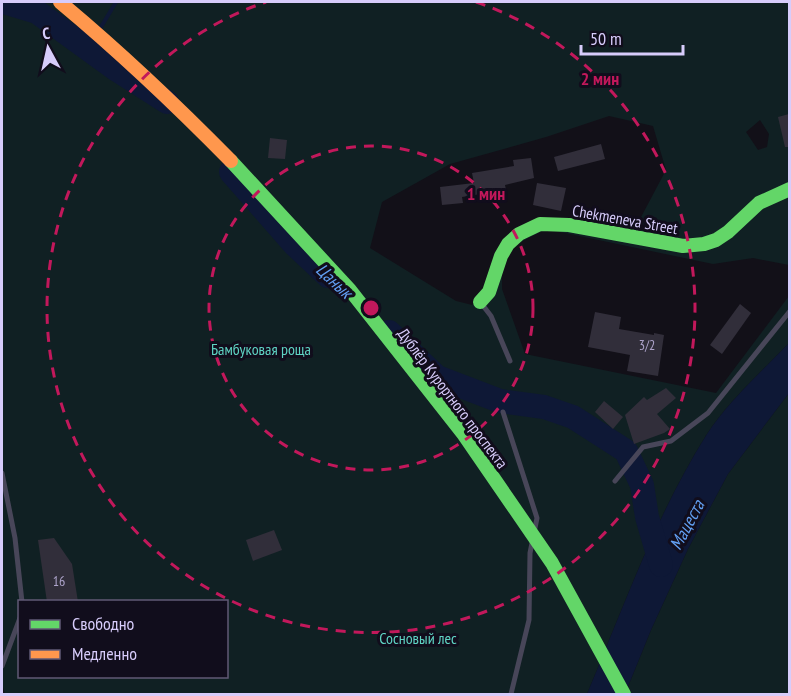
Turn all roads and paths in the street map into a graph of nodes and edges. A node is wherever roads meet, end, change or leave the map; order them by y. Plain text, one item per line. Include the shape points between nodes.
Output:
1 (60, 2) edge
2 (789, 189) edge
3 (480, 302) joint
4 (789, 311) edge
5 (510, 361) dead end
6 (503, 412) dead end
7 (2, 473) edge
8 (615, 481) dead end
9 (22, 600) edge
10 (18, 623) edge
11 (2, 666) edge
12 (511, 694) edge
13 (624, 694) edge

1 - 13 main road, Дублёр Курортного проспекта, bridge via 186,115 350,290 464,435 552,563
2 - 3 main road, Chekmeneva Street via 759,203 713,242 698,245 683,246 569,225 540,224 529,228 508,244 489,292
3 - 5 lane via 491,316
4 - 8 lane via 708,413 671,441 643,447
6 - 12 lane via 537,519 530,554 530,620
7 - 9 lane
10 - 11 lane

